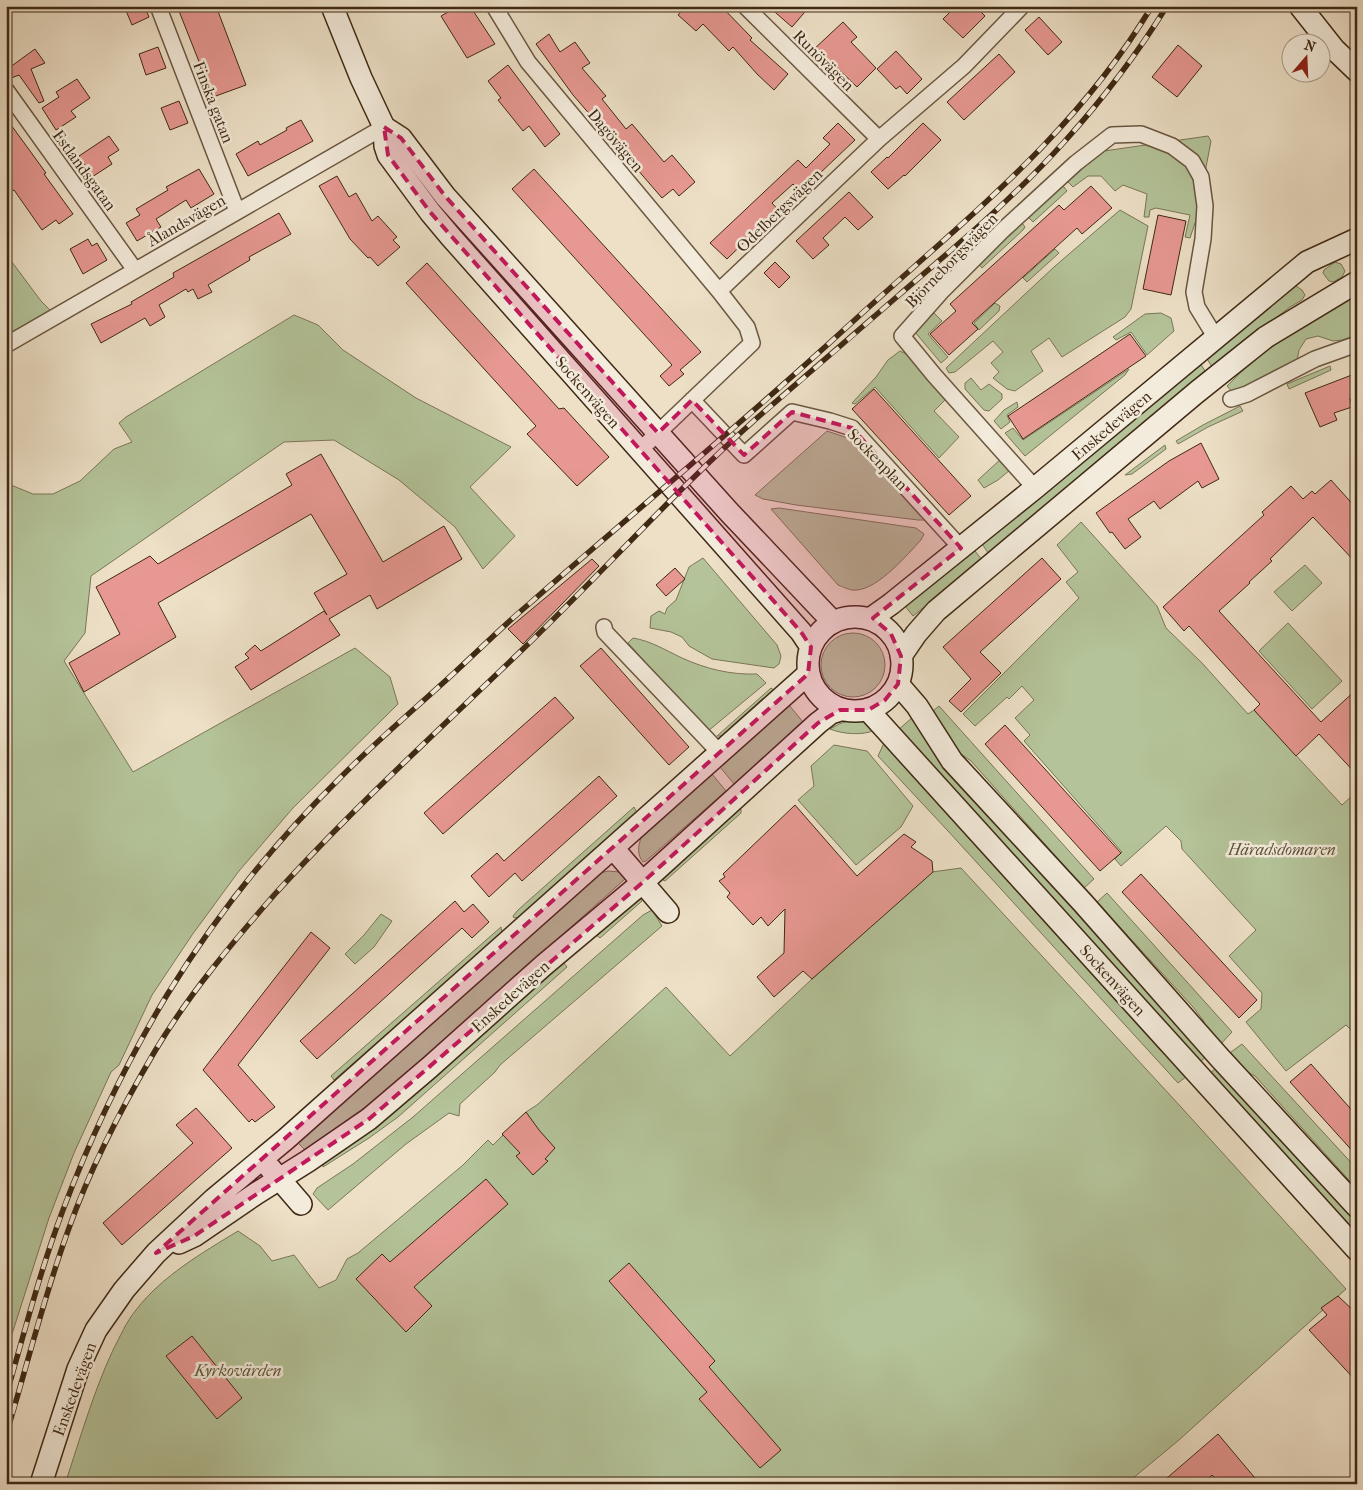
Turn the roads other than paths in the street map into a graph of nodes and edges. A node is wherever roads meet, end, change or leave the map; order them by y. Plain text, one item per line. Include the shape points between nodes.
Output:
1 (158, 6) edge
2 (332, 6) edge
3 (494, 6) edge
4 (744, 6) edge
5 (1022, 6) edge
6 (1300, 6) edge
7 (1357, 71) edge
8 (6, 90) edge
9 (384, 127) junction
10 (879, 139) junction
11 (237, 211) junction
12 (1357, 239) edge
13 (135, 270) junction
14 (1357, 282) edge
15 (719, 291) junction
16 (1216, 338) junction
17 (1357, 344) edge
18 (6, 345) edge
19 (1231, 399) dead end
20 (692, 400) junction
21 (658, 433) junction
22 (639, 451) junction
23 (1035, 488) junction
24 (961, 548) junction
25 (870, 620) junction
26 (833, 622) junction
27 (604, 627) dead end
28 (811, 647) junction
29 (901, 656) junction
30 (808, 674) junction
31 (898, 684) junction
32 (840, 710) junction
33 (868, 710) junction
34 (720, 753) junction
35 (613, 848) junction
36 (643, 882) junction
37 (668, 912) dead end
38 (262, 1159) junction
39 (280, 1178) junction
40 (301, 1204) dead end
41 (1357, 1207) edge
42 (1357, 1250) edge
43 (156, 1254) junction
44 (41, 1484) edge

1 - 11 street, Finska gatan
2 - 9 street, Sockenvägen
3 - 15 street, Dagövägen via 528,62
4 - 10 street, Runövägen
5 - 10 street, Odelbergsvägen via 964,66
6 - 7 street via 1334,49
8 - 13 street, Estlandsgatan
9 - 11 street, Ålandsvägen
9 - 21 street, Sockenvägen via 401,138 445,196
9 - 22 street, Sockenvägen via 388,156 430,212
10 - 15 street, Odelbergsvägen
11 - 13 street, Ålandsvägen
12 - 16 street, Enskedevägen via 1307,262
13 - 18 street, Ålandsvägen
14 - 29 street, Enskedevägen via 1266,337 1197,392 936,611
15 - 20 street via 747,326 752,343
16 - 23 street, Enskedevägen
16 - 23 street, Björneborgsvägen via 1197,307 1194,292 1203,239 1201,177 1192,162 1172,146 1141,134 1112,135 1076,163 1003,230 902,336
17 - 19 street via 1315,359 1248,394
20 - 21 street
20 - 24 street, Sockenplan via 744,455 792,412 852,428
21 - 22 street
21 - 26 street, Sockenvägen
22 - 28 street, Sockenvägen via 711,529
23 - 24 street, Enskedevägen
24 - 25 street, Enskedevägen
25 - 26 street via 858,617
25 - 29 street via 891,634
26 - 28 street via 820,632
27 - 34 street via 605,632
28 - 30 street via 807,660
29 - 31 street
30 - 32 street via 820,696
30 - 34 street, Enskedevägen
31 - 33 street via 886,700
31 - 41 street, Sockenvägen via 917,706 952,761
32 - 33 street
32 - 36 street, Enskedevägen via 818,723
33 - 42 street, Sockenvägen
34 - 35 street, Enskedevägen
35 - 36 street
35 - 38 street, Enskedevägen
36 - 37 street
36 - 39 street, Enskedevägen via 368,1119
38 - 39 street
38 - 43 street, Enskedevägen
39 - 40 street
39 - 43 street, Enskedevägen via 194,1236
43 - 44 street, Enskedevägen via 124,1290 96,1330 78,1368

